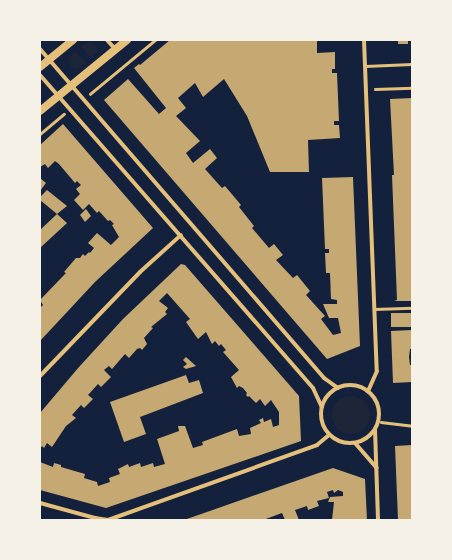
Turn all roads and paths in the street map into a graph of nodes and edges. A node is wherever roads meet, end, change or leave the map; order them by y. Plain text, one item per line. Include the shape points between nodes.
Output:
1 (73, 40) edge
2 (107, 40) edge
3 (127, 40) edge
4 (155, 40) edge
5 (364, 40) edge
6 (40, 50) edge
7 (115, 50) junction
8 (49, 60) junction
9 (412, 64) edge
10 (365, 66) junction
11 (40, 67) edge
12 (40, 75) edge
13 (71, 86) junction
14 (412, 88) edge
15 (366, 90) junction
16 (58, 97) junction
17 (82, 100) junction
18 (70, 110) junction
19 (40, 111) edge
20 (40, 134) edge
21 (181, 235) junction
22 (412, 308) edge
23 (374, 309) junction
24 (40, 376) edge
25 (338, 388) junction
26 (368, 391) junction
27 (322, 407) junction
28 (378, 422) junction
29 (412, 426) edge
30 (375, 430) junction
31 (329, 435) junction
32 (355, 443) junction
33 (377, 468) junction
34 (40, 503) edge
35 (101, 520) edge
36 (378, 520) edge

1 - 8 main road
2 - 7 street
3 - 7 main road
4 - 17 path
5 - 10 street
6 - 8 street
7 - 13 main road
8 - 11 main road
8 - 13 street
9 - 10 lane
10 - 15 street
12 - 16 street
13 - 16 main road
13 - 17 street
14 - 15 path
15 - 23 street
16 - 18 street
16 - 19 main road
17 - 25 street via 324,378
18 - 20 path
18 - 21 street
21 - 24 street via 140,272
21 - 27 street via 313,388
22 - 23 lane
23 - 26 street via 376,371
25 - 26 street via 354,385
25 - 27 street via 325,399
26 - 28 street via 378,405
27 - 31 street via 322,422
28 - 29 path
28 - 30 street
30 - 32 street
30 - 33 street
31 - 32 street via 346,443
31 - 35 street via 317,445 115,518
32 - 33 street
33 - 36 street
34 - 35 street

